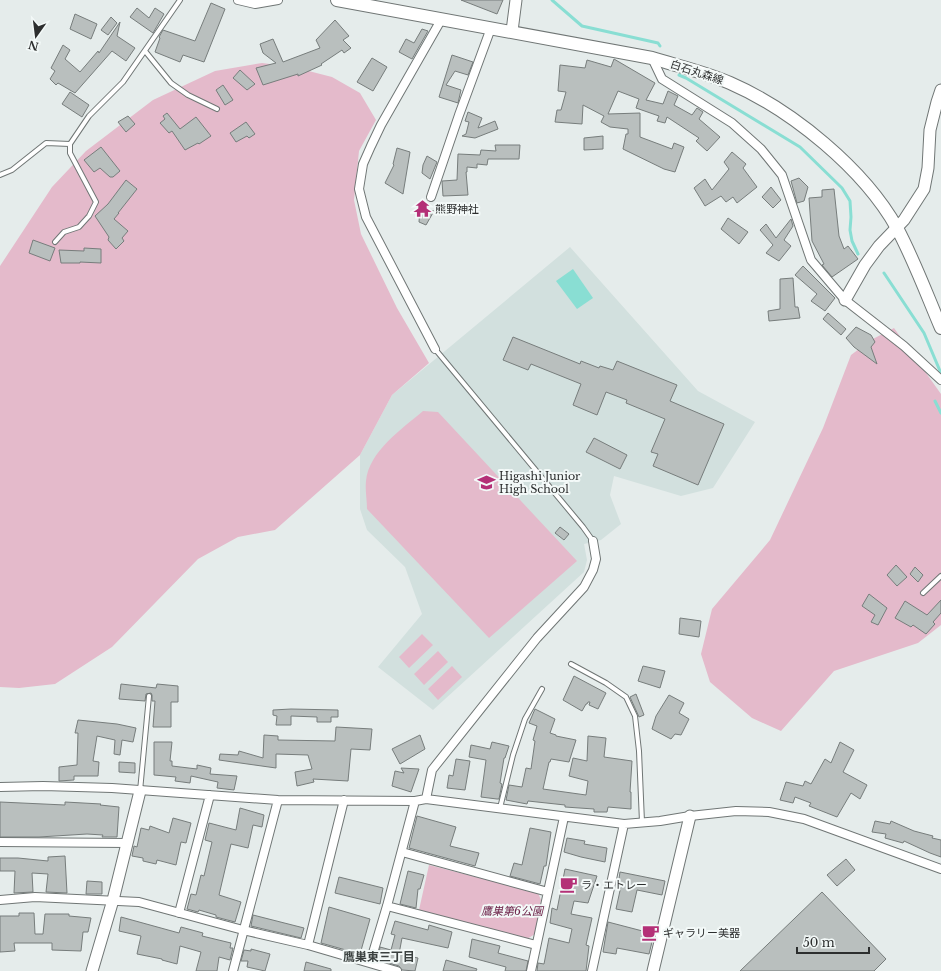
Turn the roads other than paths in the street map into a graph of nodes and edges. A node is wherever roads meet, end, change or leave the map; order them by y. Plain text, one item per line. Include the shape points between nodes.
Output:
1 (180, 0) edge
2 (238, 0) edge
3 (278, 0) edge
4 (337, 0) edge
5 (516, 0) edge
6 (441, 20) junction
7 (490, 28) junction
8 (512, 31) junction
9 (145, 51) junction
10 (652, 58) junction
11 (941, 90) edge
12 (217, 110) dead end
13 (70, 144) junction
14 (0, 175) edge
15 (431, 197) dead end
16 (896, 228) junction
17 (55, 242) dead end
18 (845, 300) junction
19 (941, 328) edge
20 (435, 349) joint
21 (941, 380) edge
22 (593, 541) joint
23 (941, 576) edge
24 (923, 593) dead end
25 (571, 664) dead end
26 (542, 689) dead end
27 (149, 696) dead end
28 (0, 787) edge
29 (140, 791) junction
30 (210, 795) junction
31 (426, 799) junction
32 (278, 800) junction
33 (344, 800) junction
34 (415, 801) junction
35 (500, 809) junction
36 (690, 816) junction
37 (564, 817) junction
38 (642, 822) junction
39 (624, 824) junction
40 (0, 842) edge
41 (128, 842) junction
42 (402, 852) junction
43 (941, 870) edge
44 (548, 892) junction
45 (0, 900) edge
46 (113, 900) junction
47 (388, 906) junction
48 (179, 913) junction
49 (243, 930) junction
50 (308, 945) junction
51 (536, 945) junction
52 (370, 963) junction
53 (92, 971) edge
54 (233, 971) edge
55 (397, 971) edge
56 (531, 971) edge
57 (592, 971) edge
58 (653, 971) edge

1 - 9 lane
2 - 3 street via 255,4
4 - 6 main road, 白石丸森線
5 - 8 street
6 - 7 main road, 白石丸森線
6 - 20 street via 370,146 363,164 360,189 366,217
7 - 8 main road, 白石丸森線
7 - 15 street
8 - 10 main road, 白石丸森線
9 - 12 lane via 171,83
9 - 13 lane via 123,82 89,116
10 - 16 main road, 白石丸森線 via 730,83 780,110 844,162 879,201
10 - 18 street via 662,79 732,123 761,149 782,176 811,260
11 - 16 street via 930,130 924,189
13 - 14 lane via 46,143 12,170
13 - 17 lane via 70,153 96,202 89,216 79,227 64,232
16 - 18 street via 865,265
16 - 19 main road, 白石丸森線 via 913,260
18 - 21 street via 904,346
20 - 22 lane
22 - 31 street via 596,559 584,587 537,638 432,770
23 - 24 lane
25 - 38 lane via 626,697 635,716
26 - 35 lane via 525,719 512,755
27 - 29 lane
28 - 29 street via 43,786
29 - 30 street
29 - 41 street
30 - 32 street
30 - 48 street
31 - 34 street
31 - 35 street
32 - 33 street
32 - 49 street
33 - 34 street
33 - 50 street
34 - 42 street
35 - 37 street
36 - 38 street
36 - 43 street via 736,811 769,812 804,819
36 - 58 street
37 - 39 street
37 - 44 street
38 - 39 street
39 - 57 street
40 - 41 street
41 - 46 street
42 - 44 street
42 - 47 street
44 - 51 street
45 - 46 street via 35,897
46 - 48 street via 139,902
46 - 53 street
47 - 51 street
47 - 52 street
48 - 49 street
49 - 50 street
49 - 54 street
50 - 52 street
51 - 56 street
52 - 55 street

